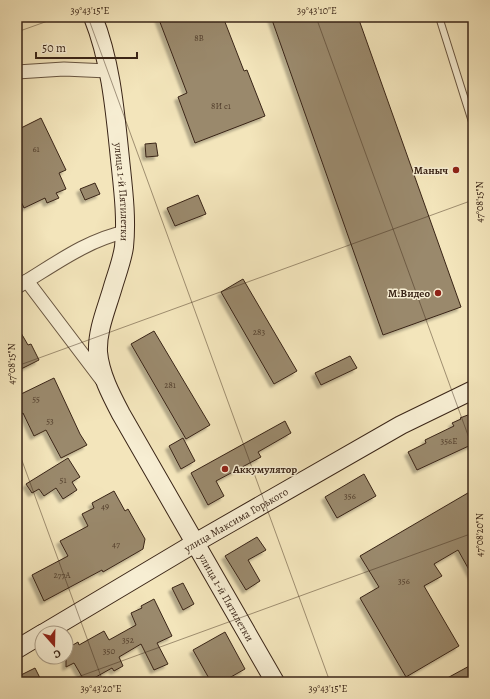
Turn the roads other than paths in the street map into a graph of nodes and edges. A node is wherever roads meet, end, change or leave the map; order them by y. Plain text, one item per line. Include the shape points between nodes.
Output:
1 (93, 17) edge
2 (439, 17) edge
3 (108, 71) junction
4 (17, 72) edge
5 (473, 125) edge
6 (125, 232) junction
7 (22, 284) edge
8 (108, 388) junction
9 (473, 390) edge
10 (195, 543) junction
11 (58, 625) edge
12 (34, 639) edge
13 (17, 649) edge
14 (275, 682) edge

1 - 3 main road, улица 1-й Пятилетки
2 - 5 lane
3 - 4 street via 64,69
3 - 6 main road, улица 1-й Пятилетки via 116,121
6 - 7 street via 93,242
6 - 8 main road, улица 1-й Пятилетки via 124,249 99,340 98,352
7 - 8 street, улица 1-й Пятилетки
8 - 10 main road, улица 1-й Пятилетки
9 - 10 main road, улица Максима Горького via 401,425
10 - 11 main road, улица Максима Горького
10 - 14 main road, улица 1-й Пятилетки
12 - 13 main road, улица Максима Горького

